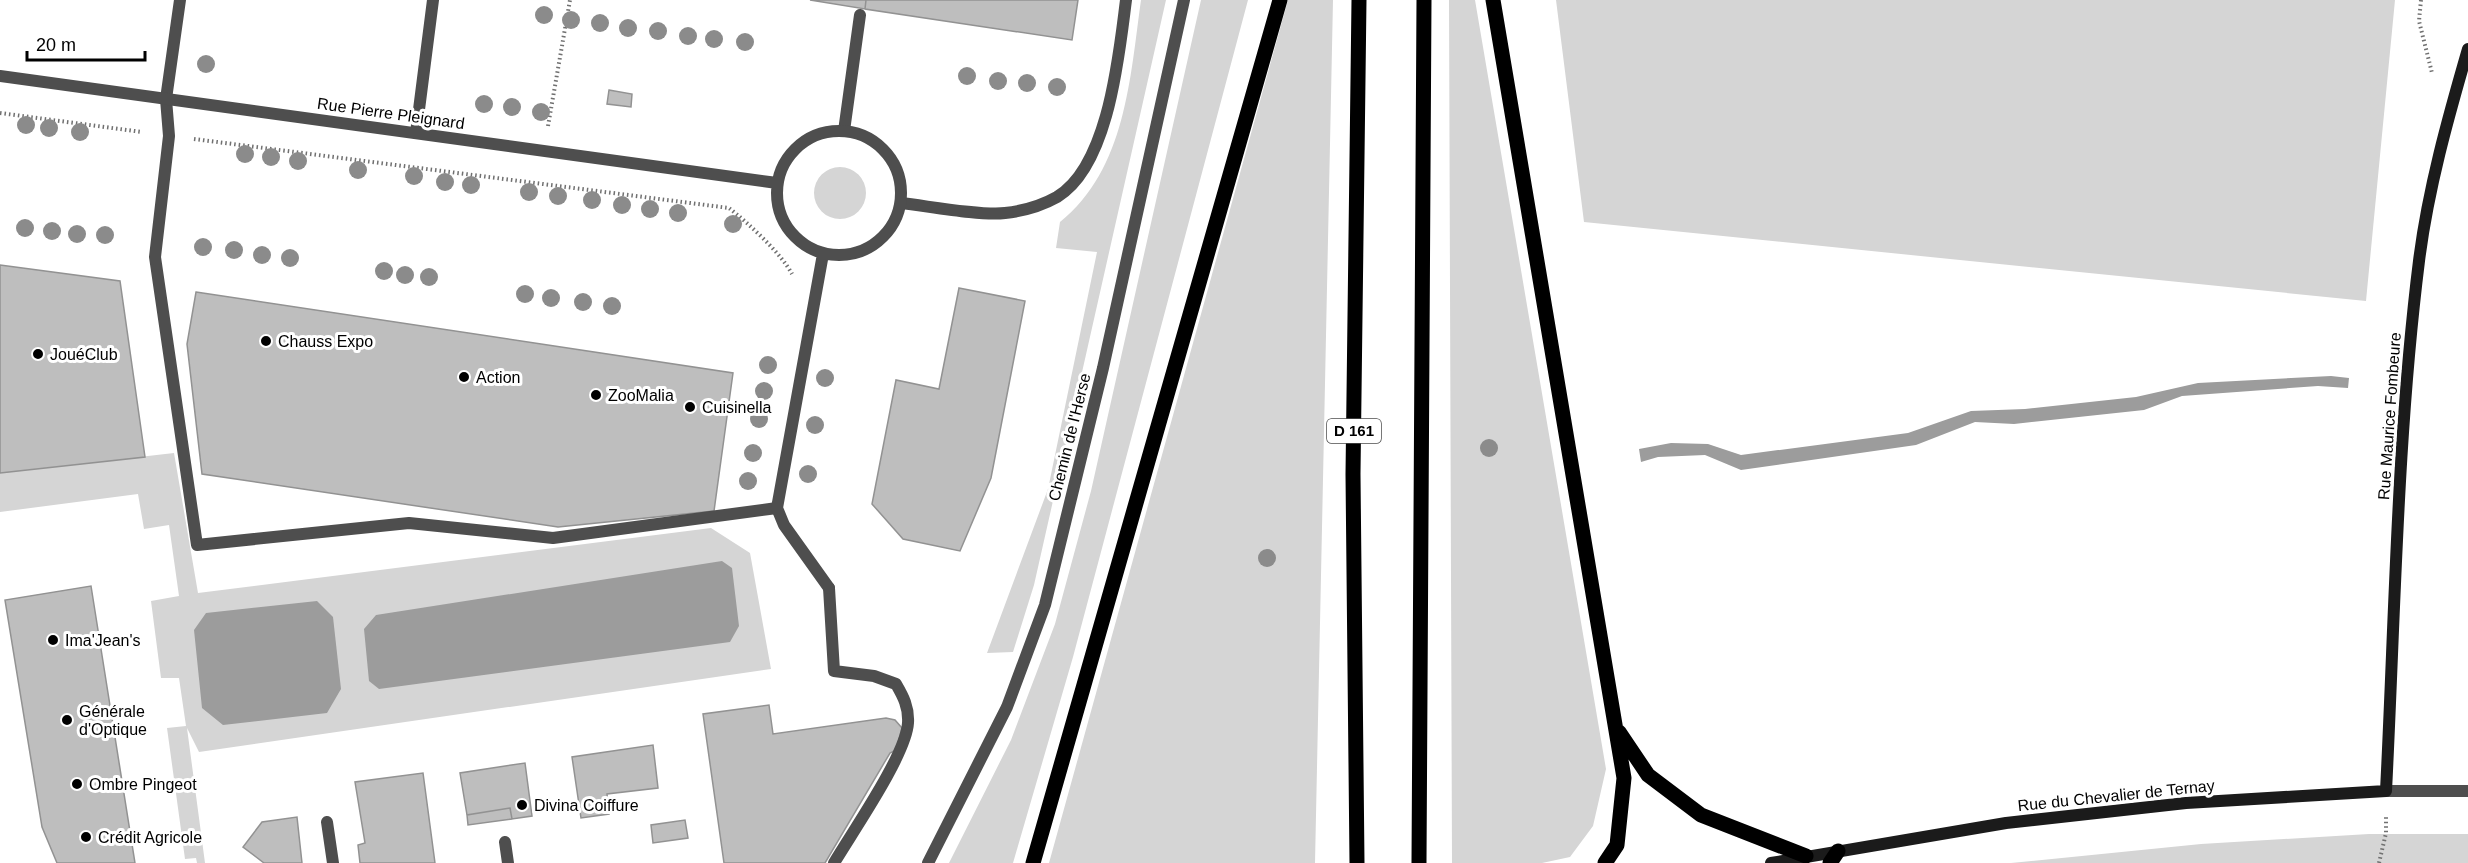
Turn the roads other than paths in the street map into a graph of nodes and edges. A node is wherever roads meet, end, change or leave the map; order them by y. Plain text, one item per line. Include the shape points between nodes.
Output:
1 (180, 0) edge
2 (434, 0) edge
3 (1126, 0) edge
4 (1184, 0) edge
5 (1280, 0) edge
6 (1359, 0) edge
7 (1424, 0) edge
8 (1493, 0) edge
9 (860, 15) dead end
10 (2468, 49) edge
11 (0, 76) edge
12 (166, 99) junction
13 (844, 131) junction
14 (416, 133) junction
15 (777, 183) junction
16 (901, 202) junction
17 (823, 254) junction
18 (777, 508) junction
19 (1616, 728) junction
20 (2386, 791) junction
21 (2468, 791) edge
22 (327, 822) dead end
23 (505, 842) dead end
24 (1806, 856) junction
25 (1834, 857) edge
26 (1419, 862) edge
27 (333, 863) edge
28 (508, 863) edge
29 (834, 863) edge
30 (928, 863) edge
31 (1033, 863) edge
32 (1357, 863) edge
33 (1605, 863) edge
34 (1771, 863) edge

1 - 12 street
2 - 14 street
3 - 16 street via 1105,120 1086,166 1059,196 1032,208 1002,214
4 - 30 street, Chemin de l'Herse via 1045,605 1007,707
5 - 31 main road
6 - 32 main road, D 161 via 1353,474
7 - 26 main road
8 - 19 main road
9 - 13 street
10 - 20 street, Rue Maurice Fombeure via 2444,130 2419,259 2403,422
11 - 12 street, Rue Pierre Pleignard
12 - 14 street, Rue Pierre Pleignard
12 - 18 street via 170,136 155,256 197,545 409,523 553,538
13 - 15 street via 825,132 808,139 794,150
13 - 16 street via 880,147 893,163 900,182
14 - 15 street, Rue Pierre Pleignard
15 - 17 street via 782,220 806,246
16 - 17 street via 894,222 881,239 844,256
17 - 18 street
18 - 29 street via 784,525 829,588 834,671 874,676 896,684 906,701 904,746
19 - 24 main road via 1648,775 1701,815
19 - 33 main road via 1624,778 1617,845
20 - 21 street, Rue du Chevalier de Ternay
20 - 25 street, Rue du Chevalier de Ternay via 2175,805 2006,823
22 - 27 street
23 - 28 street
24 - 25 street, Rue du Chevalier de Ternay
24 - 34 street, Rue du Chevalier de Ternay

